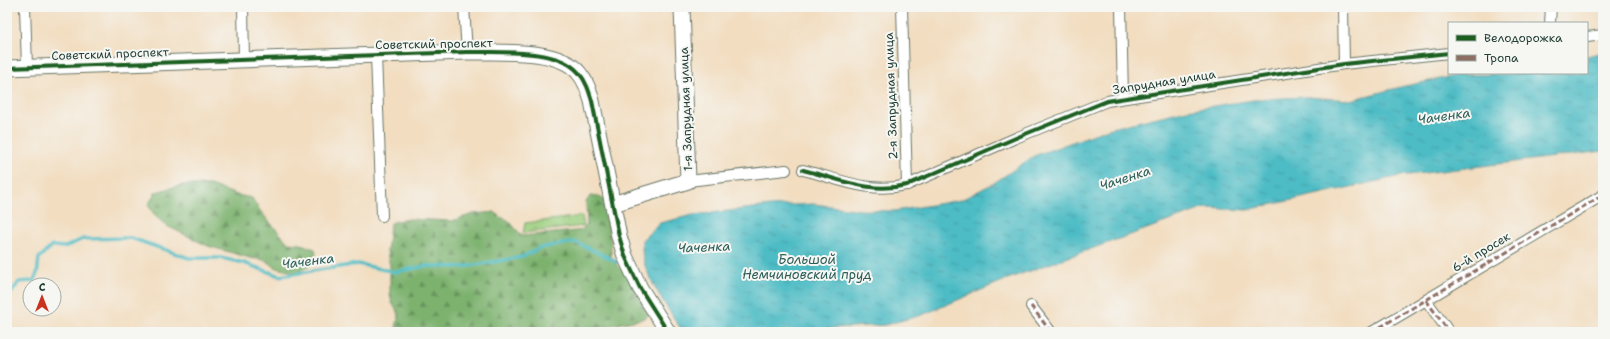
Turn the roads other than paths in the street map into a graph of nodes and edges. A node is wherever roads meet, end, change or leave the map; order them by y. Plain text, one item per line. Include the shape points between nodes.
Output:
1 (26, 7) edge
2 (243, 7) edge
3 (464, 7) edge
4 (682, 7) edge
5 (902, 7) edge
6 (1121, 7) edge
7 (1343, 7) edge
8 (1551, 7) edge
9 (1550, 22) edge
10 (1603, 35) edge
11 (1588, 37) edge
12 (467, 52) junction
13 (1448, 53) edge
14 (376, 55) junction
15 (244, 59) junction
16 (1344, 64) junction
17 (27, 67) junction
18 (7, 68) edge
19 (1123, 97) junction
20 (786, 170) dead end
21 (803, 170) dead end
22 (688, 181) junction
23 (907, 185) junction
24 (1603, 195) edge
25 (613, 204) junction
26 (382, 216) dead end
27 (1426, 300) junction
28 (1031, 306) dead end
29 (668, 332) edge
30 (1051, 332) edge
31 (1372, 332) edge
32 (1449, 332) edge

1 - 17 street
2 - 15 street
3 - 12 street
4 - 22 street, 1-я Запрудная улица
5 - 23 street, 2-я Запрудная улица
6 - 19 street
7 - 16 street
8 - 9 street
10 - 11 street
12 - 14 street, Советский проспект
12 - 25 street, Советский проспект via 531,53 568,64 579,72 592,101
13 - 16 street, Запрудная улица
14 - 15 street, Советский проспект
14 - 26 street
15 - 17 street, Советский проспект
16 - 19 street, Запрудная улица
17 - 18 street, Советский проспект
19 - 23 street, Запрудная улица via 1024,134
20 - 22 street
21 - 23 street, Запрудная улица via 876,188
22 - 25 street, 1-я Запрудная улица
24 - 27 street, 6-й просек
25 - 29 street, Советский проспект via 627,261 640,288
27 - 31 street, 6-й просек
27 - 32 street
28 - 30 street

